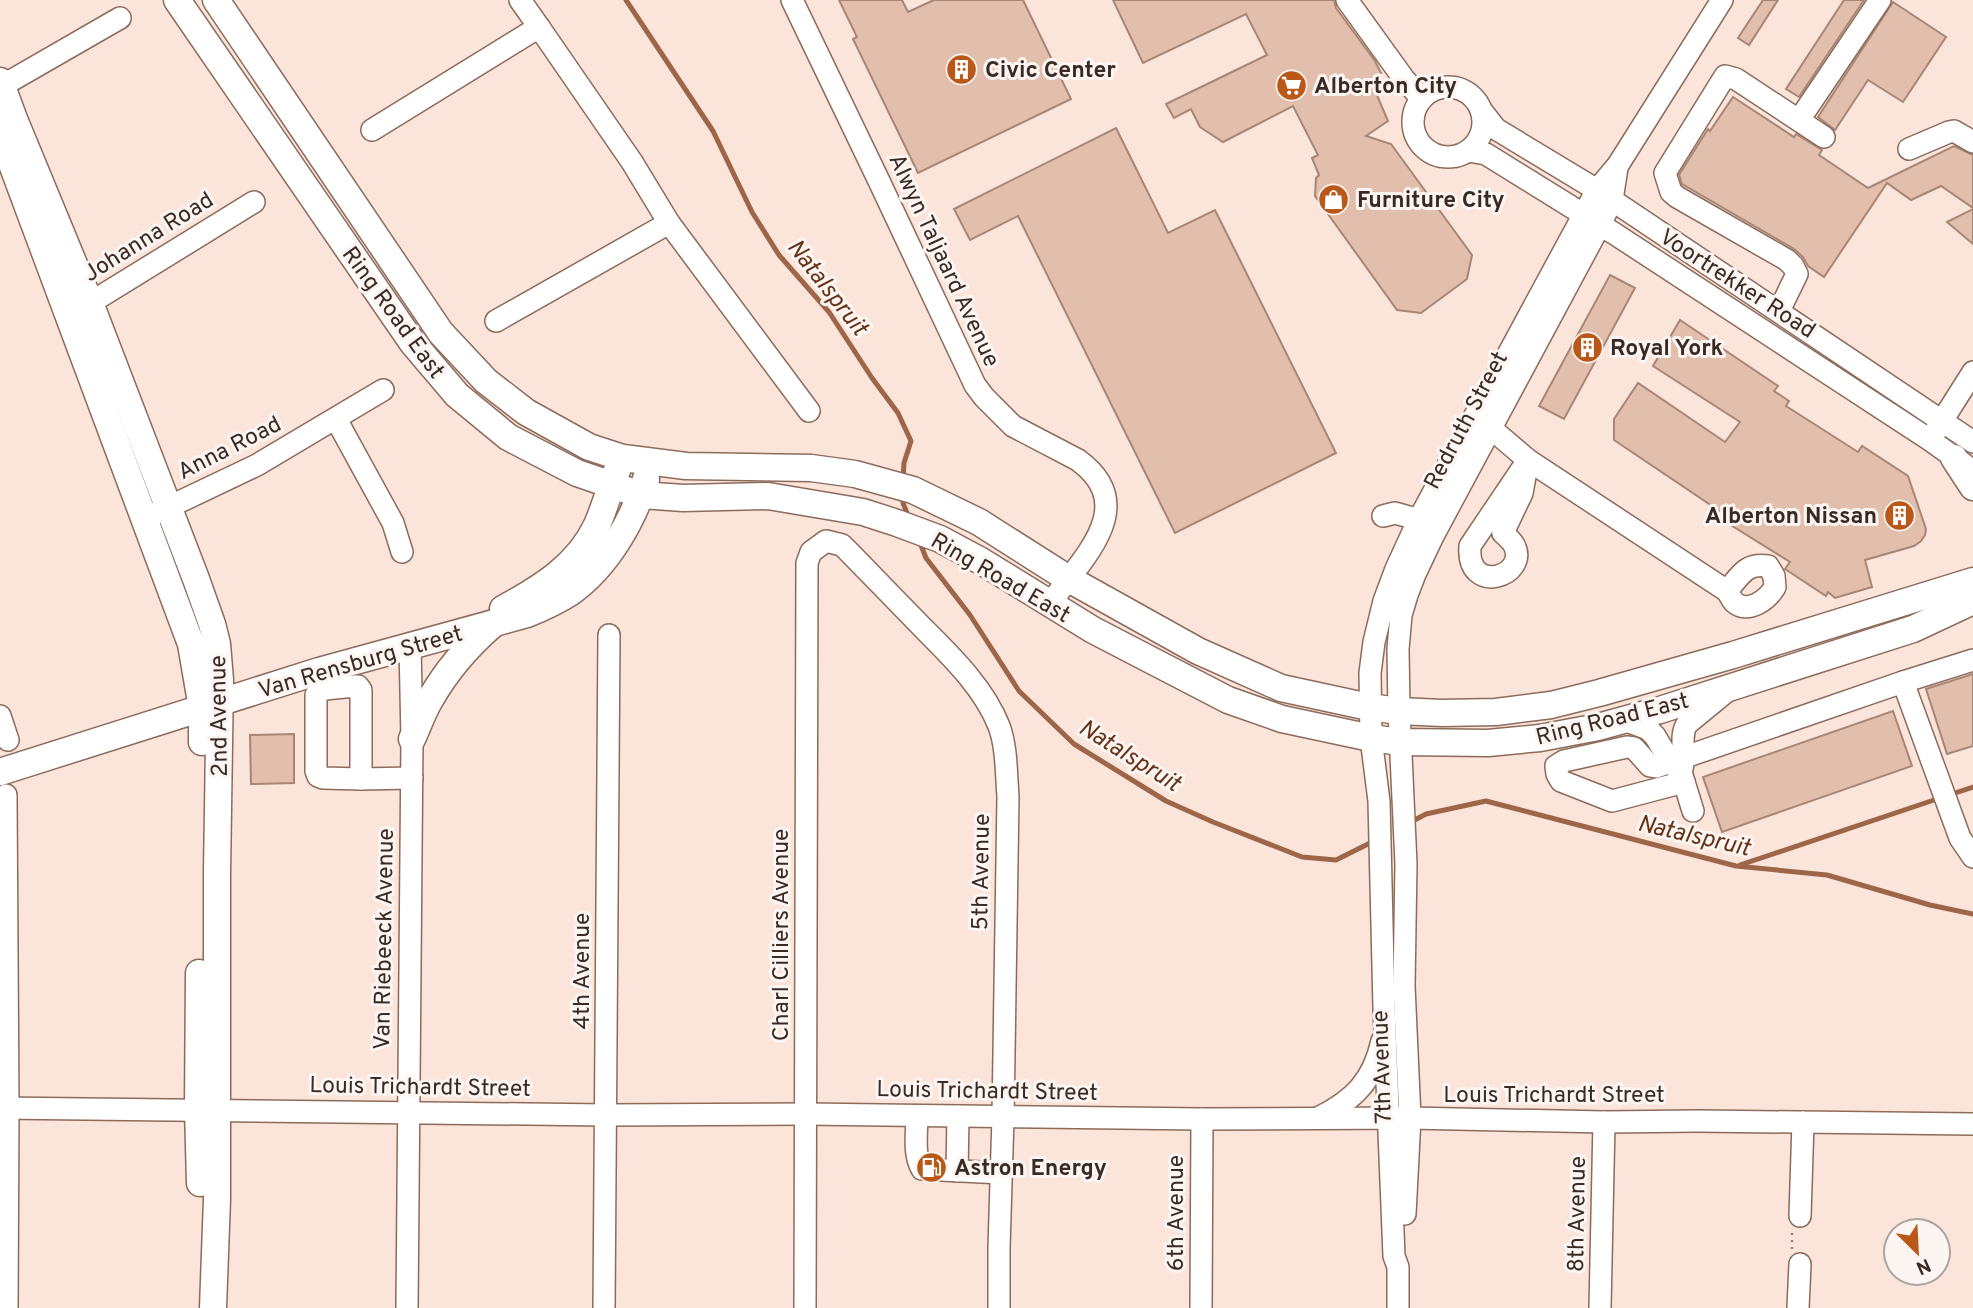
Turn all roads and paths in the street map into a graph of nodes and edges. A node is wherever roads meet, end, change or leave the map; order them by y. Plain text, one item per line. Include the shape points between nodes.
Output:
1 (177, 0) edge
2 (216, 0) edge
3 (520, 0) edge
4 (792, 0) edge
5 (1347, 0) edge
6 (1722, 0) edge
7 (1880, 0) edge
8 (120, 18) dead end
9 (539, 27) junction
10 (1, 85) edge
11 (1422, 98) junction
12 (1481, 110) junction
13 (1799, 120) junction
14 (3, 129) edge
15 (372, 130) dead end
16 (1824, 137) dead end
17 (1973, 142) edge
18 (1909, 149) dead end
19 (1468, 151) junction
20 (1604, 195) junction
21 (254, 202) dead end
22 (1592, 220) junction
23 (669, 223) junction
24 (78, 307) junction
25 (1773, 307) junction
26 (496, 321) dead end
27 (1756, 326) junction
28 (1970, 382) edge
29 (383, 390) dead end
30 (809, 411) dead end
31 (336, 419) junction
32 (1941, 419) junction
33 (1483, 421) junction
34 (1930, 440) junction
35 (1967, 456) edge
36 (623, 458) junction
37 (1528, 460) junction
38 (651, 463) junction
39 (611, 485) junction
40 (1973, 486) edge
41 (641, 495) junction
42 (156, 513) junction
43 (1383, 516) dead end
44 (1429, 522) junction
45 (402, 552) dead end
46 (807, 563) joint
47 (1068, 578) junction
48 (1968, 587) edge
49 (1727, 591) dead end
50 (1050, 604) junction
51 (1973, 613) edge
52 (496, 621) junction
53 (1913, 629) junction
54 (465, 630) junction
55 (609, 635) dead end
56 (410, 645) junction
57 (1973, 660) edge
58 (322, 680) junction
59 (1903, 682) junction
60 (1733, 686) junction
61 (211, 705) junction
62 (1369, 707) junction
63 (1399, 711) junction
64 (0, 716) edge
65 (1624, 720) junction
66 (1371, 738) junction
67 (412, 739) junction
68 (8, 740) dead end
69 (1401, 742) junction
70 (1680, 769) junction
71 (412, 778) junction
72 (361, 779) junction
73 (3, 783) edge
74 (1402, 798) joint
75 (1693, 811) dead end
76 (1973, 857) edge
77 (1385, 1026) junction
78 (4, 1108) edge
79 (208, 1110) junction
80 (407, 1112) junction
81 (806, 1114) junction
82 (606, 1115) junction
83 (918, 1116) junction
84 (958, 1116) junction
85 (1003, 1117) junction
86 (1202, 1119) junction
87 (1317, 1119) junction
88 (1400, 1119) junction
89 (1604, 1122) junction
90 (1803, 1122) junction
91 (1973, 1124) edge
92 (957, 1171) junction
93 (1001, 1173) junction
94 (1800, 1216) joint
95 (1800, 1264) joint
96 (7, 1308) edge
97 (196, 1308) edge
98 (213, 1308) edge
99 (407, 1308) edge
100 (604, 1308) edge
101 (805, 1308) edge
102 (999, 1308) edge
103 (1201, 1308) edge
104 (1398, 1308) edge
105 (1600, 1308) edge
106 (1798, 1308) edge

1 - 39 main road, Ring Road East via 412,342 457,396 508,437
2 - 36 main road, Ring Road East via 441,333 486,381 526,412 589,447
3 - 9 street
4 - 47 street, Alwyn Taljaard Avenue via 975,385 1013,426 1078,460 1100,485 1106,516 1100,534
5 - 11 street
6 - 20 street via 1618,165
7 - 13 street
8 - 10 street
9 - 15 street
9 - 23 street
10 - 14 main road, 2nd Avenue
11 - 12 street via 1434,90 1462,89
11 - 19 street via 1412,126 1417,140 1440,157
12 - 19 street via 1479,139
12 - 20 street, Voortrekker Road via 1496,129
13 - 16 street
13 - 25 street via 1725,76 1665,173 1677,197 1793,266 1797,274
14 - 24 main road, 2nd Avenue
17 - 18 street via 1954,131
19 - 22 street, Voortrekker Road via 1486,155
20 - 22 street
20 - 25 street, Voortrekker Road
21 - 24 street, Johanna Road
22 - 27 street, Voortrekker Road
22 - 33 street
23 - 26 street
23 - 30 street
24 - 42 main road, 2nd Avenue
25 - 27 street
25 - 32 street, Voortrekker Road
27 - 34 street, Voortrekker Road
28 - 32 street
29 - 31 street, Anna Road
31 - 42 street, Anna Road via 257,465
31 - 45 street via 393,523
32 - 34 street
32 - 35 street, Voortrekker Road
33 - 37 street
33 - 44 street
34 - 35 street, Voortrekker Road
35 - 40 main road
36 - 38 main road, Ring Road East
36 - 39 main road
37 - 37 street via 1470,546 1472,565 1489,577 1508,572 1514,563 1514,545 1503,533 1522,493
37 - 49 street
38 - 41 main road, Van Rensburg Street
38 - 47 main road, Ring Road East via 811,468 855,474 912,490 979,522
39 - 41 main road, Ring Road East
39 - 54 main road via 584,548 560,573
41 - 50 main road, Ring Road East via 768,496 863,512 940,539
41 - 52 main road, Van Rensburg Street via 616,542 573,590 552,604
42 - 61 main road, 2nd Avenue
43 - 44 street via 1395,513
44 - 62 street, 7th Avenue via 1396,569 1377,625
44 - 63 street, Redruth Street via 1401,615
46 - 81 street, Charl Cilliers Avenue
46 - 85 street, 5th Avenue via 811,552 826,541 842,545 962,669 1000,728 1008,796
47 - 50 street, Alwyn Taljaard Avenue
47 - 62 main road, Ring Road East via 1198,650 1281,688
48 - 53 main road, Ring Road East
48 - 63 main road, Ring Road East via 1551,705 1496,712
50 - 66 main road, Ring Road East via 1228,700 1282,719
51 - 53 main road
52 - 54 main road, Van Rensburg Street
52 - 67 main road via 449,670
53 - 60 main road, Ring Road East
54 - 56 main road, Van Rensburg Street
55 - 82 street, 4th Avenue
56 - 58 main road, Van Rensburg Street
56 - 67 street, Van Riebeeck Avenue
57 - 59 street
58 - 61 main road, Van Rensburg Street
58 - 72 street via 361,690
58 - 72 street via 316,695 316,772 323,778
59 - 70 street
59 - 76 street via 1960,838
60 - 65 main road, Ring Road East
60 - 70 street via 1683,730
61 - 73 main road, Van Rensburg Street
61 - 79 main road, 2nd Avenue
62 - 63 main road, Ring Road East
62 - 66 street, 7th Avenue
63 - 69 street, Redruth Street
64 - 68 street
65 - 69 main road, Ring Road East via 1488,743
65 - 70 street via 1648,729
66 - 69 main road, Ring Road East
66 - 77 street, 7th Avenue via 1379,801
67 - 71 street, Van Riebeeck Avenue
69 - 74 street, Redruth Street
70 - 70 street via 1612,801 1561,781 1556,766 1627,747 1634,748 1651,767
70 - 75 street
71 - 72 street
71 - 80 street, Van Riebeeck Avenue
73 - 78 street
74 - 88 street, 7th Avenue via 1406,864
77 - 87 street via 1366,1082 1345,1103
77 - 88 street, 7th Avenue
78 - 79 street, Louis Trichardt Street
78 - 96 street
79 - 80 street, Louis Trichardt Street
79 - 97 main road, 2nd Avenue
79 - 98 main road, 2nd Avenue
80 - 82 street, Louis Trichardt Street
80 - 99 street, Van Riebeeck Avenue
81 - 82 street, Louis Trichardt Street
81 - 83 street, Louis Trichardt Street
81 - 101 street, Charl Cilliers Avenue
82 - 100 street, 4th Avenue
83 - 84 street, Louis Trichardt Street
83 - 92 street via 921,1166
84 - 85 street, Louis Trichardt Street
84 - 92 street
85 - 86 street, Louis Trichardt Street
85 - 93 street, 5th Avenue
86 - 87 street, Louis Trichardt Street
86 - 103 street, 6th Avenue
87 - 88 street, Louis Trichardt Street
88 - 89 street, Louis Trichardt Street
88 - 104 street, 7th Avenue via 1403,1256 1398,1267
89 - 90 street, Louis Trichardt Street
89 - 105 street, 8th Avenue
90 - 91 street, Louis Trichardt Street
90 - 94 street
92 - 93 street
93 - 102 street, 5th Avenue
94 - 95 path via 1792,1232 1791,1251
95 - 106 street

